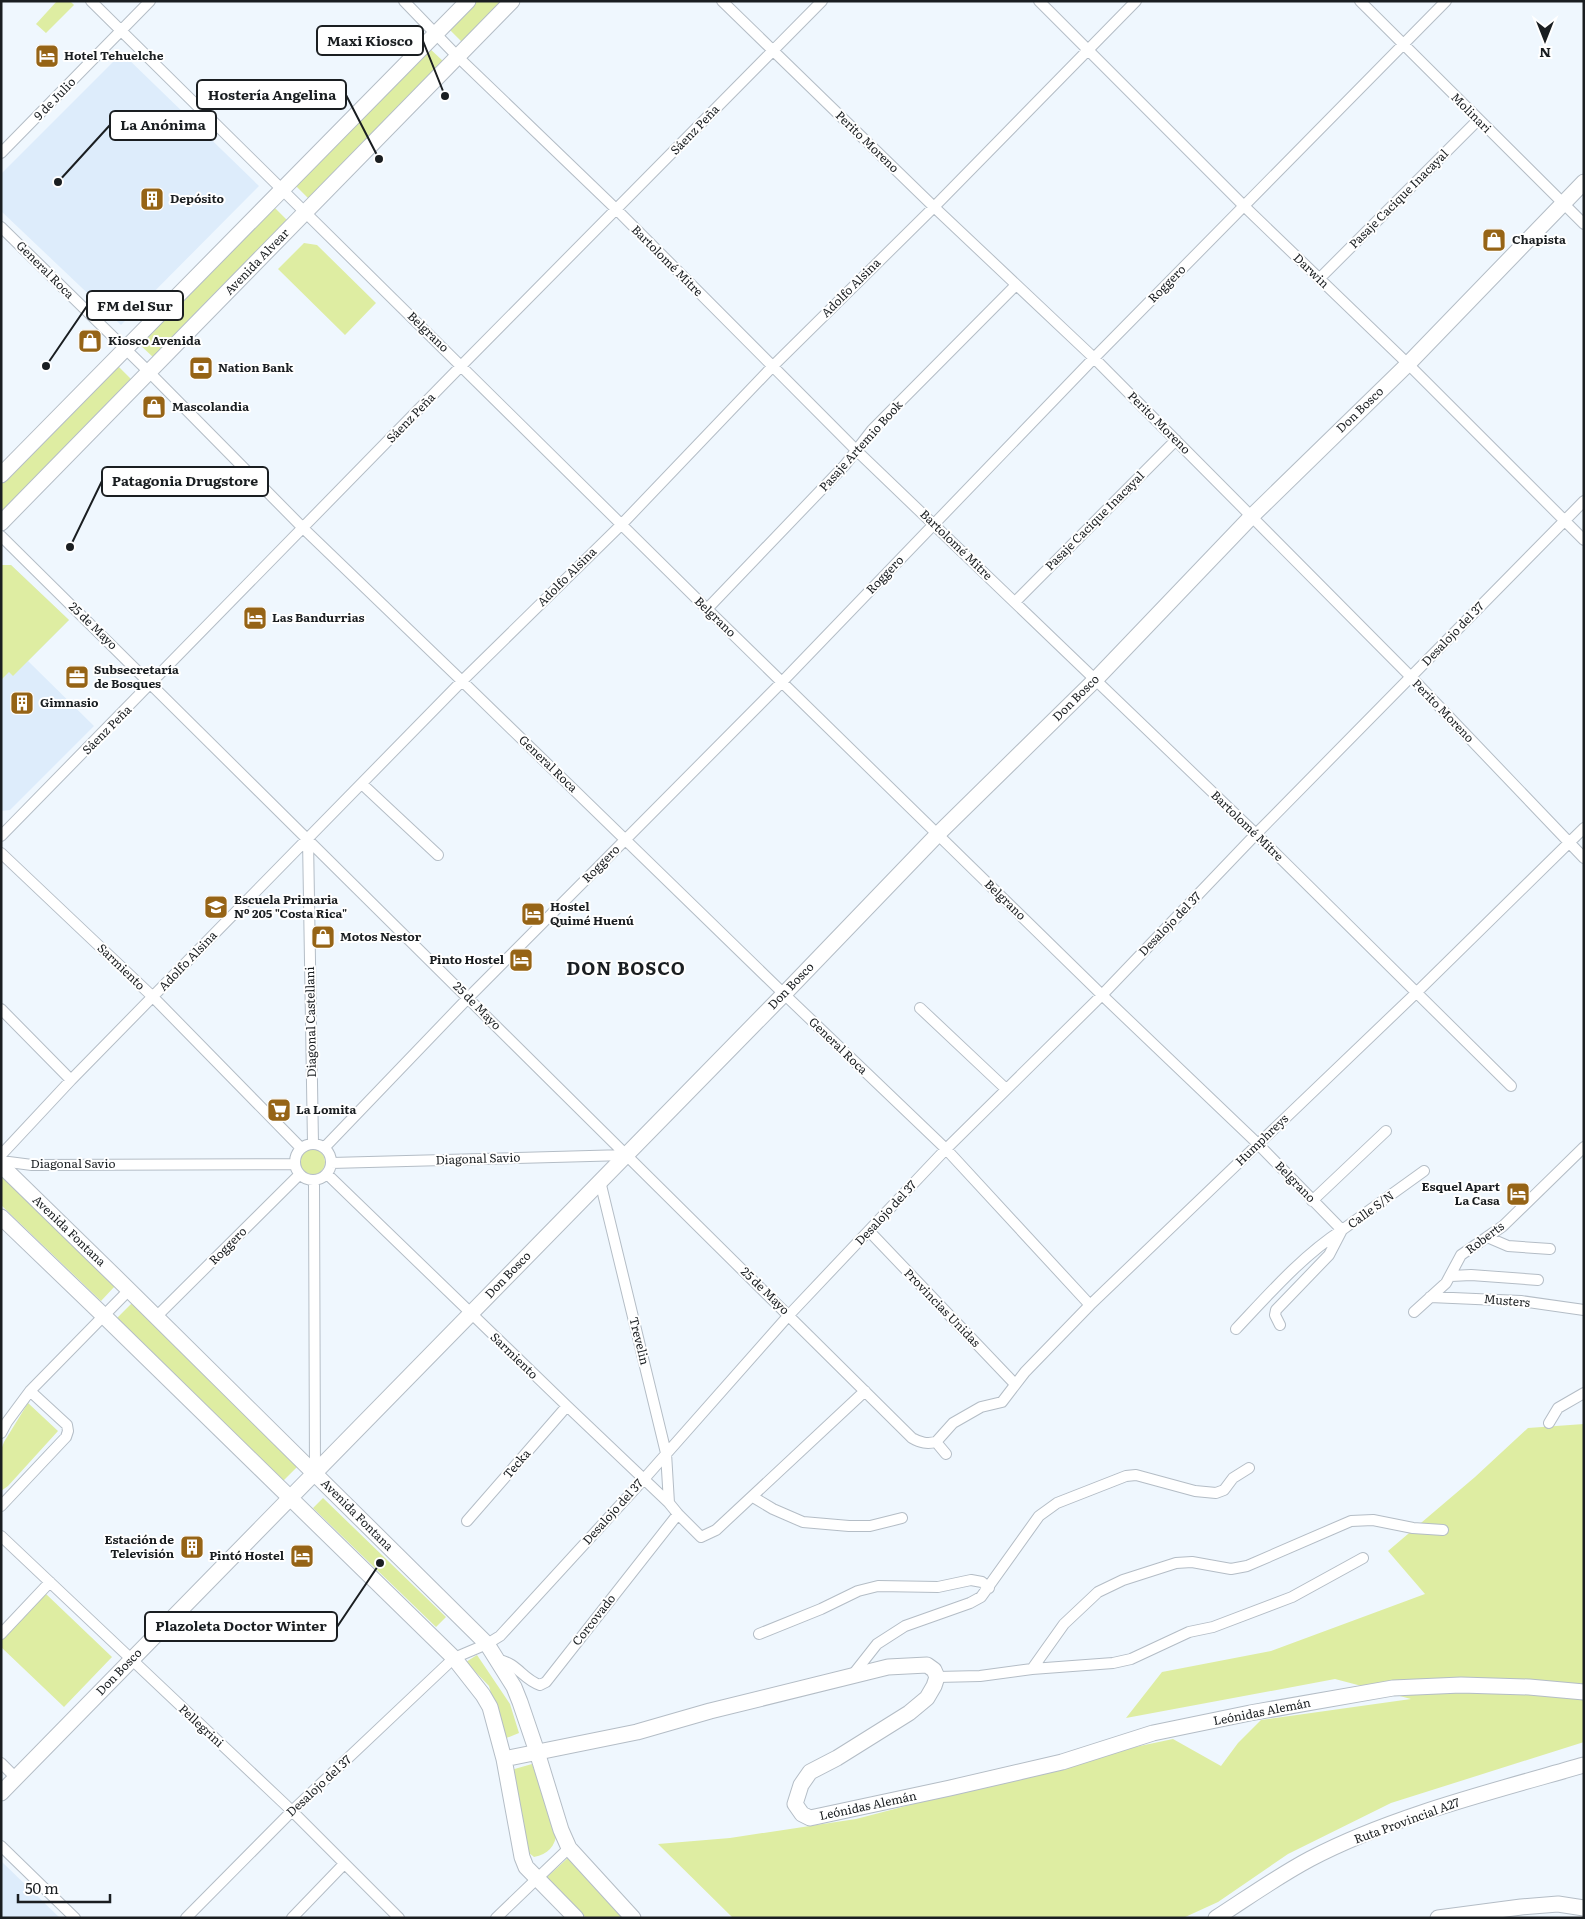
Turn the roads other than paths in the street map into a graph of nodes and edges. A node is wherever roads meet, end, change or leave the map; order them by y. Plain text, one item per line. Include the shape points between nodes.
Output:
1 (91, 1) edge
2 (150, 1) edge
3 (404, 1) edge
4 (468, 1) edge
5 (512, 1) edge
6 (722, 1) edge
7 (822, 1) edge
8 (1039, 1) edge
9 (1136, 1) edge
10 (1360, 1) edge
11 (1446, 1) edge
12 (121, 31) junction
13 (436, 34) junction
14 (1403, 44) junction
15 (772, 51) junction
16 (1088, 51) junction
17 (458, 57) junction
18 (1478, 120) junction
19 (1, 153) edge
20 (1584, 182) edge
21 (281, 189) junction
22 (1562, 204) junction
23 (934, 207) junction
24 (1245, 207) junction
25 (617, 210) junction
26 (306, 212) junction
27 (1584, 224) edge
28 (1, 227) edge
29 (1319, 279) junction
30 (1016, 284) junction
31 (125, 349) junction
32 (1094, 358) junction
33 (1408, 364) junction
34 (462, 365) junction
35 (772, 367) junction
36 (149, 372) junction
37 (1176, 440) junction
38 (856, 450) junction
39 (1, 475) edge
40 (1584, 501) edge
41 (1250, 517) junction
42 (1564, 521) junction
43 (1, 523) edge
44 (622, 524) junction
45 (934, 525) junction
46 (303, 528) junction
47 (1, 536) edge
48 (1584, 540) edge
49 (1015, 602) junction
50 (707, 609) junction
51 (1411, 678) junction
52 (1096, 679) junction
53 (462, 681) junction
54 (782, 682) junction
55 (152, 684) junction
56 (362, 784) junction
57 (1584, 828) edge
58 (938, 834) junction
59 (1256, 834) junction
60 (1, 836) edge
61 (308, 839) junction
62 (625, 839) junction
63 (1569, 844) junction
64 (1, 853) edge
65 (438, 855) dead end
66 (1584, 858) edge
67 (1416, 993) junction
68 (784, 994) junction
69 (1102, 994) junction
70 (153, 997) junction
71 (468, 998) junction
72 (920, 1008) dead end
73 (1, 1009) edge
74 (71, 1080) junction
75 (1511, 1086) dead end
76 (1006, 1089) junction
77 (1386, 1131) dead end
78 (313, 1144) junction
79 (1258, 1144) junction
80 (301, 1148) junction
81 (324, 1148) junction
82 (946, 1149) junction
83 (1582, 1152) edge
84 (1, 1155) edge
85 (626, 1155) junction
86 (1, 1161) edge
87 (331, 1163) junction
88 (294, 1164) junction
89 (1, 1165) edge
90 (1424, 1171) dead end
91 (327, 1174) junction
92 (299, 1175) junction
93 (314, 1181) junction
94 (600, 1181) junction
95 (1312, 1201) junction
96 (1, 1218) edge
97 (1342, 1230) junction
98 (869, 1231) junction
99 (1487, 1237) junction
100 (1550, 1248) dead end
101 (1452, 1276) junction
102 (1538, 1280) dead end
103 (129, 1290) junction
104 (1430, 1297) junction
105 (1090, 1305) junction
106 (1584, 1310) edge
107 (1414, 1312) dead end
108 (470, 1314) junction
109 (789, 1314) junction
110 (104, 1316) junction
111 (156, 1317) junction
112 (1280, 1325) dead end
113 (1236, 1329) dead end
114 (1015, 1384) junction
115 (30, 1391) junction
116 (865, 1391) junction
117 (1584, 1393) edge
118 (567, 1406) junction
119 (1549, 1423) dead end
120 (1, 1434) edge
121 (936, 1442) junction
122 (666, 1453) junction
123 (946, 1454) dead end
124 (1249, 1468) dead end
125 (315, 1474) junction
126 (644, 1479) junction
127 (752, 1497) junction
128 (289, 1498) junction
129 (669, 1502) junction
130 (1, 1506) edge
131 (678, 1514) junction
132 (902, 1518) dead end
133 (467, 1521) dead end
134 (1443, 1530) dead end
135 (1, 1536) edge
136 (1363, 1558) dead end
137 (50, 1582) junction
138 (989, 1588) junction
139 (1, 1634) edge
140 (759, 1634) dead end
141 (487, 1644) junction
142 (454, 1658) junction
143 (131, 1660) junction
144 (498, 1660) junction
145 (1032, 1669) junction
146 (850, 1677) junction
147 (937, 1677) junction
148 (1584, 1692) edge
149 (537, 1752) junction
150 (504, 1759) junction
151 (1, 1763) edge
152 (1584, 1765) edge
153 (16, 1778) junction
154 (1, 1793) edge
155 (292, 1811) junction
156 (1, 1846) edge
157 (569, 1848) junction
158 (344, 1864) junction
159 (537, 1878) junction
160 (1584, 1908) edge
161 (397, 1917) edge
162 (75, 1918) edge
163 (186, 1918) edge
164 (292, 1918) edge
165 (496, 1918) edge
166 (576, 1918) edge
167 (633, 1918) edge
168 (1216, 1918) edge
169 (1438, 1918) edge

1 - 12 street, Belgrano
2 - 12 street, 9 de Julio
3 - 13 street, Bartolomé Mitre
4 - 13 street
5 - 17 street, Avenida Alvear
6 - 15 street, Perito Moreno
7 - 15 street, Sáenz Peña
8 - 16 street, Darwin
9 - 16 street, Adolfo Alsina
10 - 14 street, Molinari
11 - 14 street, Roggero
12 - 19 street, 9 de Julio
12 - 21 street, Belgrano
13 - 17 street, Bartolomé Mitre
13 - 21 street
14 - 18 street, Molinari
14 - 24 street, Roggero
15 - 23 street, Perito Moreno
15 - 25 street, Sáenz Peña
16 - 23 street, Adolfo Alsina
16 - 24 street, Darwin
17 - 25 street, Bartolomé Mitre
17 - 26 street, Avenida Alvear
18 - 22 street, Molinari
18 - 29 street, Pasaje Cacique Inacayal
20 - 22 street, Don Bosco
21 - 26 street, Belgrano
21 - 31 street
22 - 27 street, Molinari
22 - 33 street, Don Bosco
23 - 30 street, Perito Moreno
23 - 35 street, Adolfo Alsina
24 - 29 street, Darwin
24 - 32 street, Roggero
25 - 34 street, Sáenz Peña
25 - 35 street, Bartolomé Mitre
26 - 34 street, Belgrano
26 - 36 street, Avenida Alvear
28 - 31 street, General Roca
29 - 33 street, Darwin
30 - 32 street, Perito Moreno
30 - 38 street, Pasaje Artemio Book
31 - 36 street, General Roca
31 - 39 street
32 - 37 street, Perito Moreno
32 - 45 street, Roggero
33 - 41 street, Don Bosco
33 - 42 street, Darwin
34 - 44 street, Belgrano
34 - 46 street, Sáenz Peña
35 - 38 street, Bartolomé Mitre
35 - 44 street, Adolfo Alsina
36 - 43 street, Avenida Alvear
36 - 46 street, General Roca
37 - 41 street, Perito Moreno
37 - 49 street, Pasaje Cacique Inacayal
38 - 45 street, Bartolomé Mitre
38 - 50 street, Pasaje Artemio Book
40 - 42 street, Desalojo del 37
41 - 51 street, Perito Moreno
41 - 52 street, Don Bosco
42 - 48 street, Darwin
42 - 51 street, Desalojo del 37
44 - 50 street, Belgrano
44 - 53 street, Adolfo Alsina
45 - 49 street, Bartolomé Mitre
45 - 54 street, Roggero
46 - 53 street, General Roca
46 - 55 street, Sáenz Peña
47 - 55 street, 25 de Mayo
49 - 52 street, Bartolomé Mitre
50 - 54 street, Belgrano
51 - 59 street, Desalojo del 37
51 - 63 street, Perito Moreno
52 - 58 street, Don Bosco
52 - 59 street, Bartolomé Mitre
53 - 56 street, Adolfo Alsina
53 - 62 street, General Roca
54 - 58 street, Belgrano
54 - 62 street, Roggero
55 - 60 street, Sáenz Peña
55 - 61 street, 25 de Mayo
56 - 61 street, Adolfo Alsina
56 - 65 street
57 - 63 street, Humphreys
58 - 68 street, Don Bosco
58 - 69 street, Belgrano
59 - 67 street, Bartolomé Mitre
59 - 69 street, Desalojo del 37
61 - 70 street, Adolfo Alsina
61 - 71 street, 25 de Mayo
61 - 78 street, Diagonal Castellani
62 - 68 street, General Roca
62 - 71 street, Roggero
63 - 66 street, Perito Moreno
63 - 67 street, Humphreys
64 - 70 street, Sarmiento
67 - 75 street, Bartolomé Mitre
67 - 79 street, Humphreys
68 - 82 street, General Roca
68 - 85 street, Don Bosco
69 - 76 street, Desalojo del 37
69 - 79 street, Belgrano
70 - 74 street, Adolfo Alsina
70 - 80 street, Sarmiento
71 - 81 street, Roggero
71 - 85 street, 25 de Mayo
72 - 76 street
73 - 74 street
74 - 84 street, Adolfo Alsina
76 - 82 street, Desalojo del 37
77 - 95 street
78 - 80 street
78 - 81 street
79 - 95 street, Belgrano
79 - 105 street, Humphreys
80 - 88 street
81 - 87 street via 331,1157
82 - 98 street, Desalojo del 37
82 - 105 street, General Roca
83 - 99 street, Roberts
85 - 87 street, Diagonal Savio
85 - 94 street, Don Bosco
85 - 109 street, 25 de Mayo
86 - 88 street, Diagonal Savio via 32,1165
87 - 91 street
88 - 92 street
89 - 103 street, Avenida Fontana
90 - 97 street, Calle S/N
91 - 93 street
91 - 108 street, Sarmiento
92 - 93 street
92 - 111 street, Roggero
93 - 125 street
94 - 108 street, Don Bosco
94 - 122 street, Trevelin
95 - 97 street, Belgrano
96 - 110 street
97 - 112 street, Calle S/N via 1329,1254 1276,1310
97 - 113 street via 1279,1284
98 - 109 street, Desalojo del 37
98 - 114 street, Provincias Unidas
99 - 100 street via 1508,1246
99 - 101 street, Roberts via 1462,1255
101 - 102 street
101 - 104 street, Roberts
103 - 110 street
103 - 111 street, Avenida Fontana
104 - 106 street, Musters via 1521,1301
104 - 107 street, Roberts
105 - 114 street, Humphreys
108 - 118 street, Sarmiento
108 - 125 street, Don Bosco
109 - 116 street, 25 de Mayo
109 - 122 street, Desalojo del 37
110 - 115 street
110 - 128 street
111 - 125 street, Avenida Fontana
114 - 121 street, Humphreys via 1002,1402 981,1407 953,1423
115 - 120 street
115 - 130 street via 67,1425 68,1431 66,1437
116 - 121 street, 25 de Mayo via 912,1438 920,1442
116 - 127 street
117 - 119 street via 1558,1408
118 - 126 street, Sarmiento
118 - 133 street, Tecka
121 - 123 street
122 - 126 street, Desalojo del 37
122 - 129 street, Trevelin
124 - 138 street via 1216,1493 1195,1491 1136,1475 1057,1503 1028,1529
125 - 128 street, Don Bosco
125 - 141 street, Avenida Fontana
126 - 129 street, Sarmiento
126 - 141 street, Desalojo del 37 via 500,1636
127 - 131 street, Sarmiento via 716,1530 702,1537
127 - 132 street via 803,1522 870,1526
128 - 142 street
128 - 143 street, Don Bosco
129 - 131 street, Sarmiento
131 - 144 street, Corcovado via 546,1682 540,1685 533,1682 509,1662
134 - 145 street via 1373,1520 1351,1521 1247,1566 1230,1569 1192,1562 1176,1563 1123,1580 1098,1592 1064,1624
135 - 137 street, Pellegrini
136 - 145 street via 1292,1597 1213,1627 1188,1632 1131,1659
137 - 139 street
137 - 143 street, Pellegrini
138 - 140 street via 982,1582 971,1580 938,1587 878,1586 858,1591
138 - 146 street via 970,1603 905,1626 877,1644
141 - 142 street, Desalojo del 37
141 - 144 street, Avenida Fontana
142 - 150 street via 490,1707
142 - 155 street, Desalojo del 37
143 - 153 street, Don Bosco
143 - 155 street, Pellegrini
144 - 149 street, Avenida Fontana via 514,1688
145 - 147 street via 980,1676
146 - 147 street via 888,1667 927,1665
146 - 149 street via 637,1732
147 - 148 street, Leónidas Alemán via 927,1698 909,1713 810,1772 801,1785 795,1804 802,1814 810,1818 950,1788 1062,1762 1163,1731 1392,1688 1461,1685
149 - 150 street
149 - 157 street, Avenida Fontana
150 - 159 street via 522,1857 526,1867
151 - 153 street
152 - 168 street, Ruta Provincial A27 via 1380,1828 1310,1859
153 - 154 street, Don Bosco
155 - 158 street, Pellegrini
155 - 163 street, Desalojo del 37
156 - 162 street
157 - 159 street
157 - 167 street, Avenida Fontana
158 - 161 street, Pellegrini
158 - 164 street
159 - 165 street
159 - 166 street
160 - 169 street via 1540,1905

